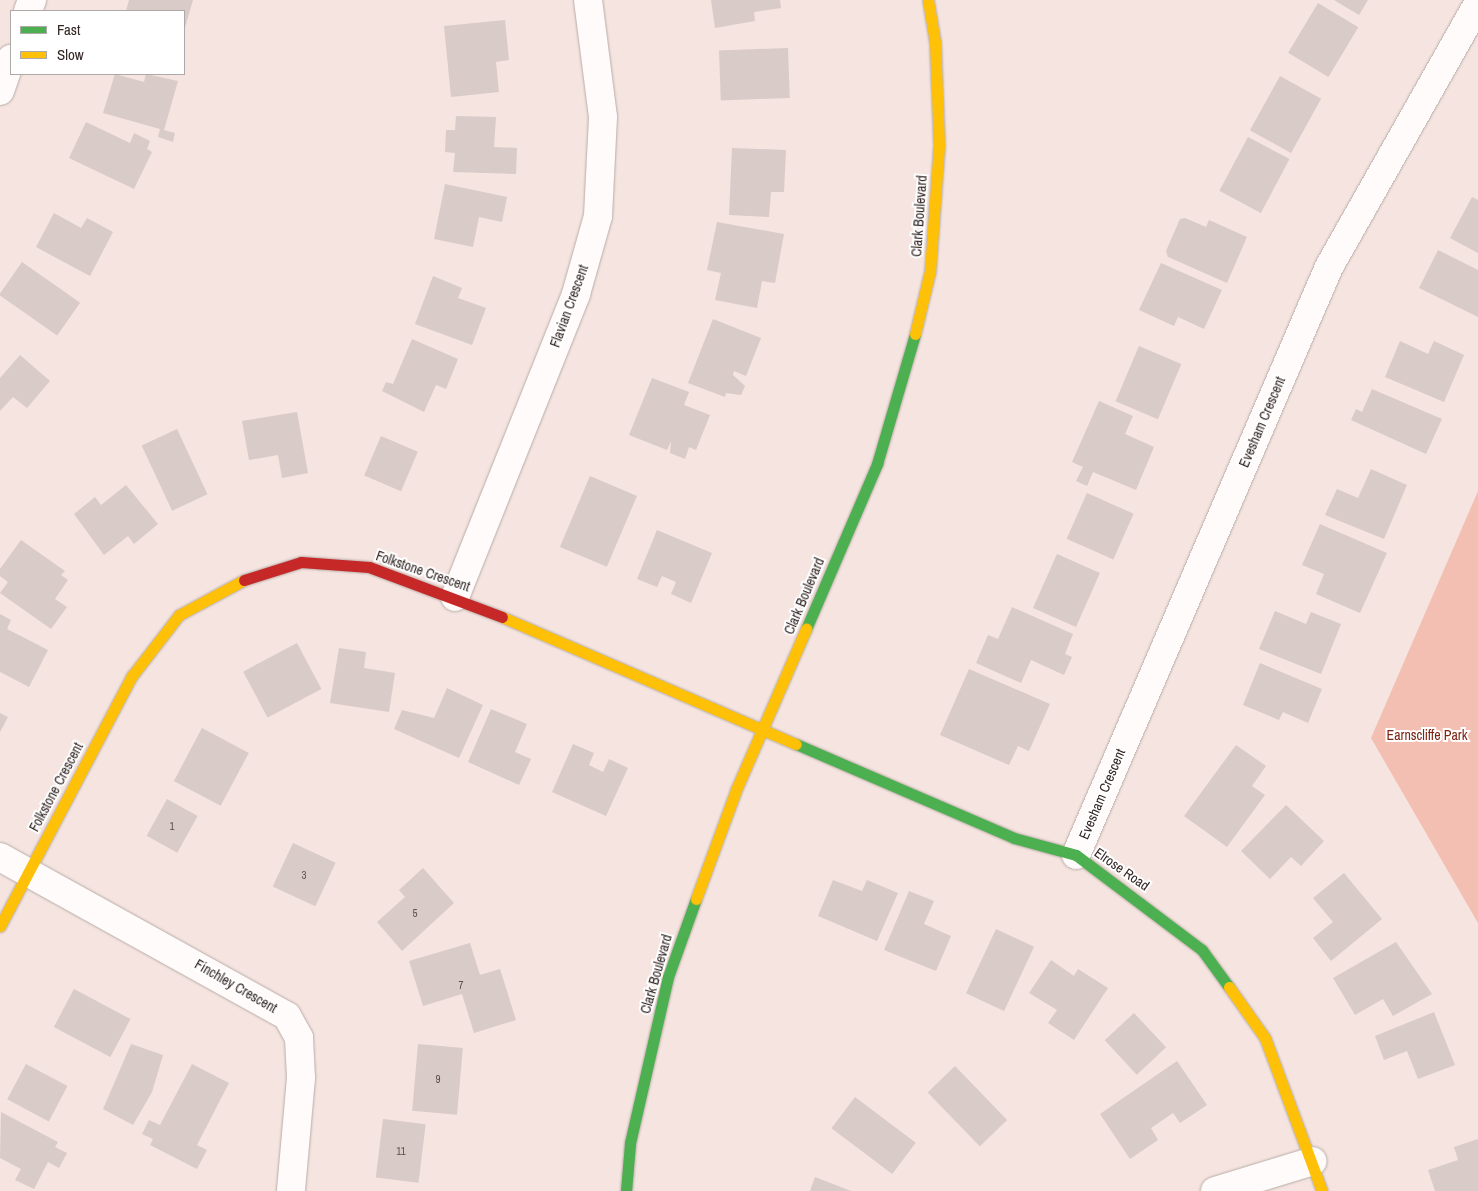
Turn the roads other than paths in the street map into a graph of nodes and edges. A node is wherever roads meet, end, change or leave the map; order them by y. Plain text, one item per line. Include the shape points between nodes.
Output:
1 (588, 0) edge
2 (928, 0) edge
3 (1478, 4) edge
4 (10, 62) edge
5 (0, 91) edge
6 (454, 597) junction
7 (763, 729) junction
8 (1076, 855) junction
9 (0, 858) edge
10 (28, 872) junction
11 (0, 926) edge
12 (1312, 1161) junction
13 (291, 1191) edge
14 (626, 1191) edge
15 (1215, 1191) edge
16 (1322, 1191) edge

1 - 6 street, Flavian Crescent via 603,117 598,216 576,294
2 - 7 street, Clark Boulevard via 935,42 939,145 930,271 901,394 877,464
3 - 8 street, Evesham Crescent via 1329,267
4 - 5 street
6 - 7 street, Folkstone Crescent
6 - 10 street, Folkstone Crescent via 369,567 301,562 245,580 179,615 132,676
7 - 8 street, Elrose Road via 1014,838
7 - 14 street, Clark Boulevard via 668,977 630,1143
8 - 12 street, Elrose Road via 1202,950 1264,1038
9 - 10 street
10 - 11 street, Folkstone Crescent
10 - 13 street, Finchley Crescent via 287,1016 299,1038 301,1078
12 - 15 street
12 - 16 street, Elrose Road

